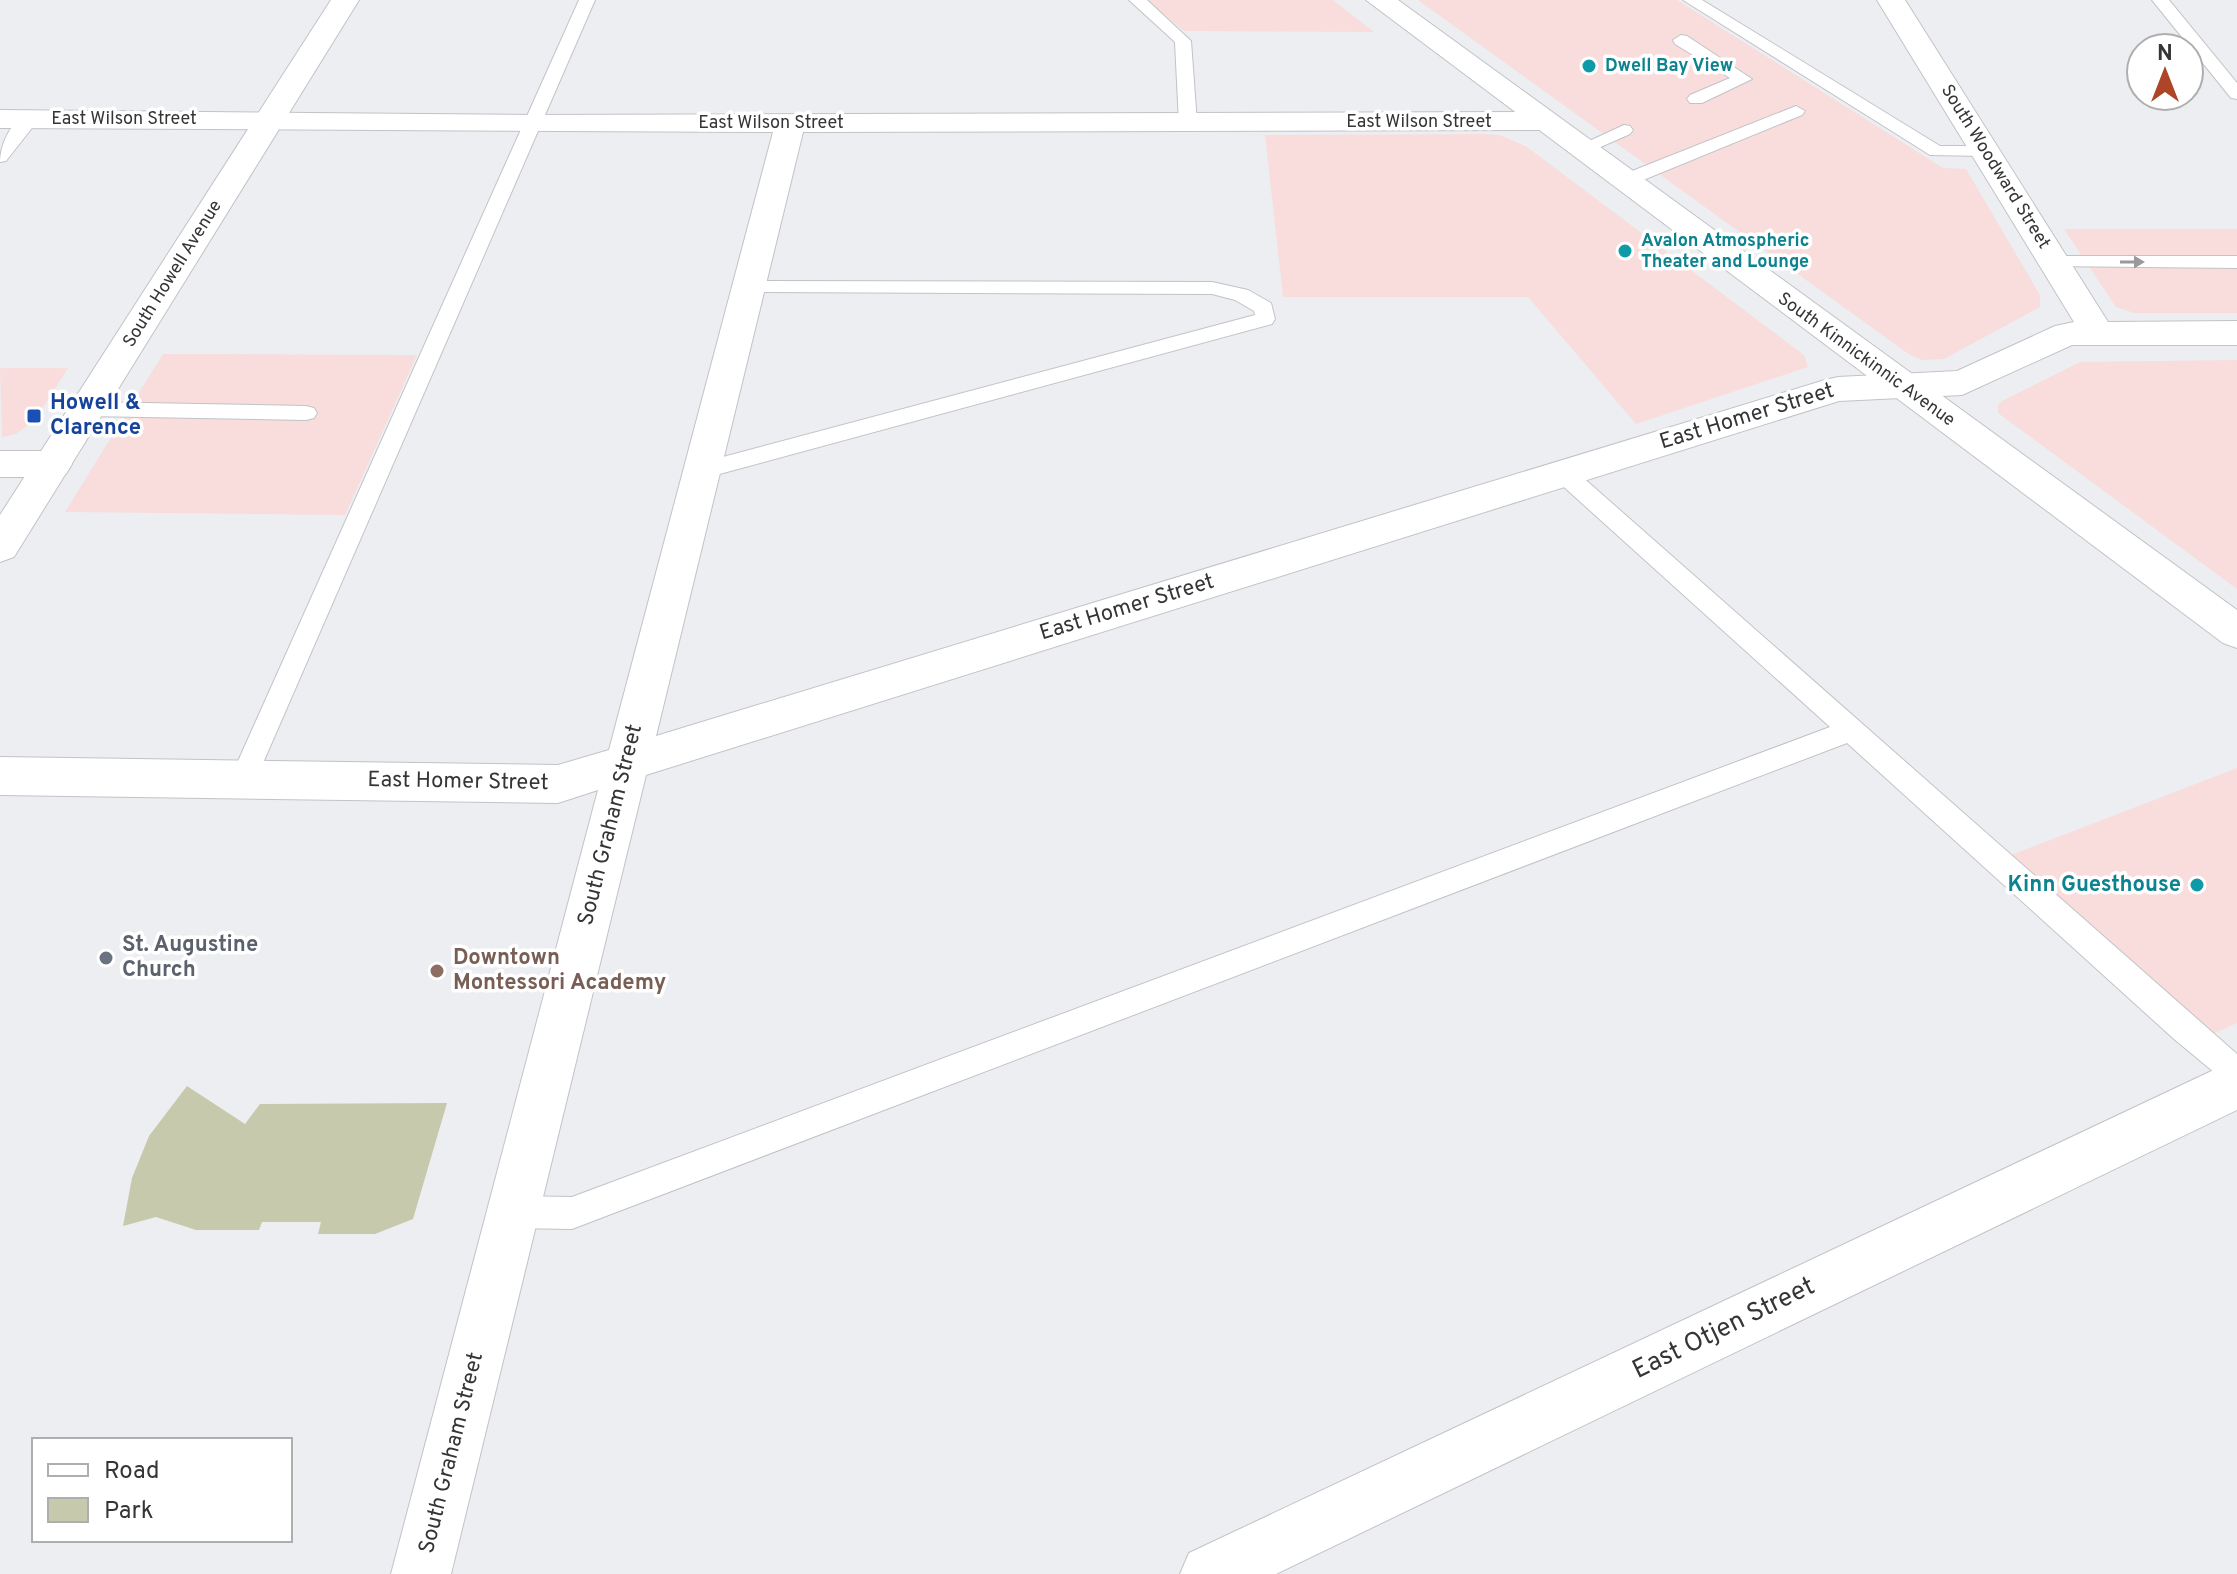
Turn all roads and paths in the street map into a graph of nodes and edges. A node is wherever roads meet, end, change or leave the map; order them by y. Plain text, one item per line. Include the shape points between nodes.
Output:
1 (345, 0) edge
2 (587, 0) edge
3 (1137, 0) edge
4 (1380, 0) edge
5 (1691, 0) edge
6 (1891, 0) edge
7 (2160, 0) edge
8 (1681, 40) dead end
9 (2237, 94) edge
10 (1696, 99) dead end
11 (1796, 111) dead end
12 (0, 119) edge
13 (30, 119) junction
14 (269, 121) junction
15 (1543, 121) junction
16 (790, 123) junction
17 (1188, 123) junction
18 (532, 124) junction
19 (1624, 130) dead end
20 (1581, 149) junction
21 (1985, 151) junction
22 (0, 157) edge
23 (1624, 181) junction
24 (2054, 262) junction
25 (2237, 262) edge
26 (748, 287) junction
27 (2098, 333) junction
28 (2237, 333) edge
29 (1901, 386) junction
30 (87, 409) junction
31 (306, 413) dead end
32 (0, 464) edge
33 (53, 464) junction
34 (701, 471) junction
35 (1563, 473) junction
36 (0, 547) edge
37 (2237, 632) edge
38 (1852, 730) junction
39 (627, 763) junction
40 (0, 776) edge
41 (243, 779) junction
42 (2237, 1073) edge
43 (2237, 1084) edge
44 (513, 1212) junction
45 (421, 1574) edge
46 (1210, 1574) edge

1 - 14 street, South Howell Avenue
2 - 18 lane
3 - 17 lane via 1183,41
4 - 15 street, South Kinnickinnic Avenue
5 - 21 lane via 1936,151
6 - 21 street, South Woodward Street
7 - 9 lane
8 - 10 lane via 1743,79
11 - 23 lane
12 - 13 street, East Wilson Street
13 - 14 street, East Wilson Street
13 - 22 lane
14 - 18 street, East Wilson Street
14 - 30 street, South Howell Avenue
15 - 17 street, East Wilson Street
15 - 20 street, South Kinnickinnic Avenue
16 - 17 street, East Wilson Street
16 - 18 street, East Wilson Street
16 - 26 street, South Graham Street
18 - 41 lane
19 - 20 lane
20 - 23 street, South Kinnickinnic Avenue
21 - 24 street, South Woodward Street
23 - 29 street, South Kinnickinnic Avenue
24 -> 25 lane
24 - 27 street, South Woodward Street
26 - 34 street, South Graham Street
26 - 34 lane via 1212,288 1264,308 1265,319
27 - 28 street, East Homer Street
27 - 29 street, East Homer Street via 2067,334 1962,383
29 - 35 street, East Homer Street via 1838,389
29 - 37 street, South Kinnickinnic Avenue
30 - 31 lane
30 - 33 street, South Howell Avenue
32 - 33 street
33 - 36 street, South Howell Avenue
34 - 39 street, South Graham Street
35 - 38 lane
35 - 39 street, East Homer Street
38 - 42 lane
38 - 44 lane via 572,1213
39 - 41 street, East Homer Street via 558,784
39 - 44 street, South Graham Street
40 - 41 street, East Homer Street
43 - 46 street, East Otjen Street
44 - 45 street, South Graham Street

